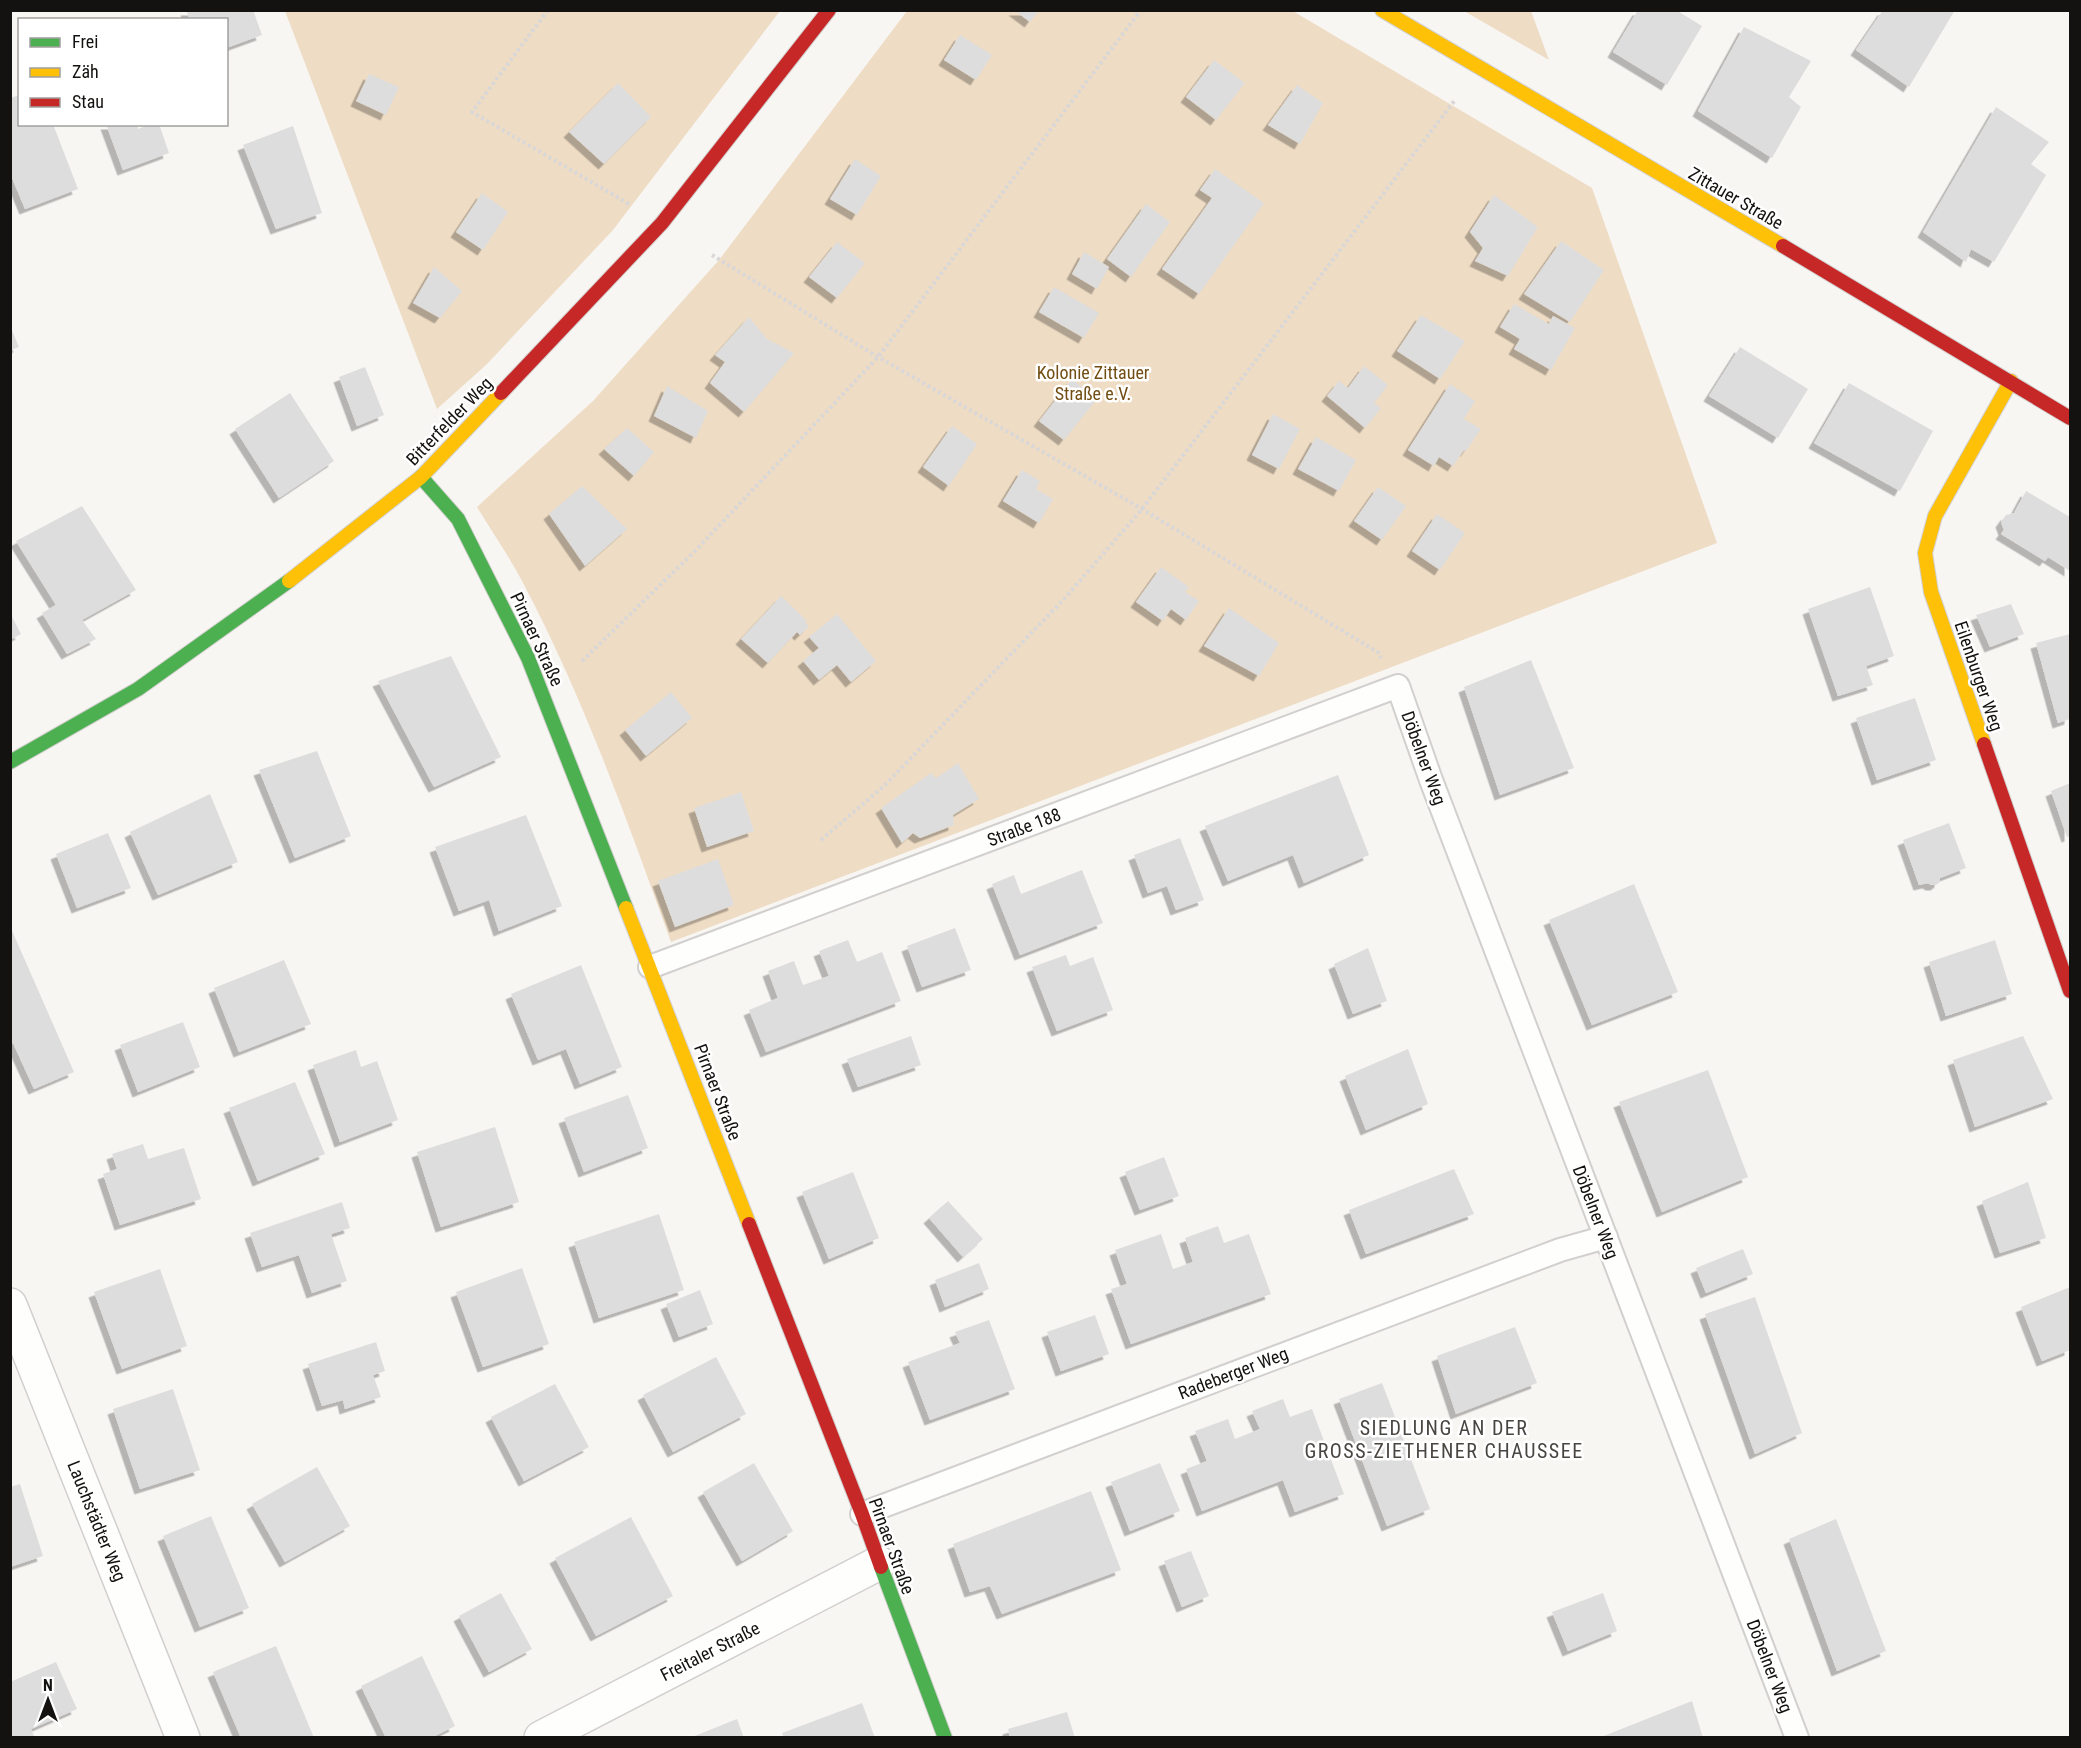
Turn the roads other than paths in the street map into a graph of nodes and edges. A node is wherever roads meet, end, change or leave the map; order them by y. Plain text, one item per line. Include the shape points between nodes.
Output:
1 (829, 10) edge
2 (1382, 10) edge
3 (2012, 381) junction
4 (2070, 418) edge
5 (421, 477) junction
6 (1398, 686) joint
7 (10, 762) edge
8 (650, 968) junction
9 (2070, 991) edge
10 (1606, 1237) junction
11 (10, 1305) edge
12 (862, 1514) junction
13 (879, 1563) junction
14 (183, 1737) edge
15 (541, 1737) edge
16 (945, 1737) edge
17 (1797, 1737) edge

1 - 5 street, Bitterfelder Weg via 662,223
2 - 3 street, Zittauer Straße
3 - 4 street, Zittauer Straße
3 - 9 street, Eilenburger Weg via 1935,516 1925,554 1931,592
5 - 7 street, Bitterfelder Weg via 286,584 138,689
5 - 8 street, Pirnaer Straße via 458,519 528,658
6 - 8 lane, Straße 188
6 - 10 lane, Döbelner Weg
8 - 12 street, Pirnaer Straße
10 - 12 lane, Radeberger Weg via 1560,1250
10 - 17 lane, Döbelner Weg
11 - 14 street, Lauchstädter Weg
12 - 13 street, Pirnaer Straße
13 - 15 street, Freitaler Straße
13 - 16 street, Pirnaer Straße

